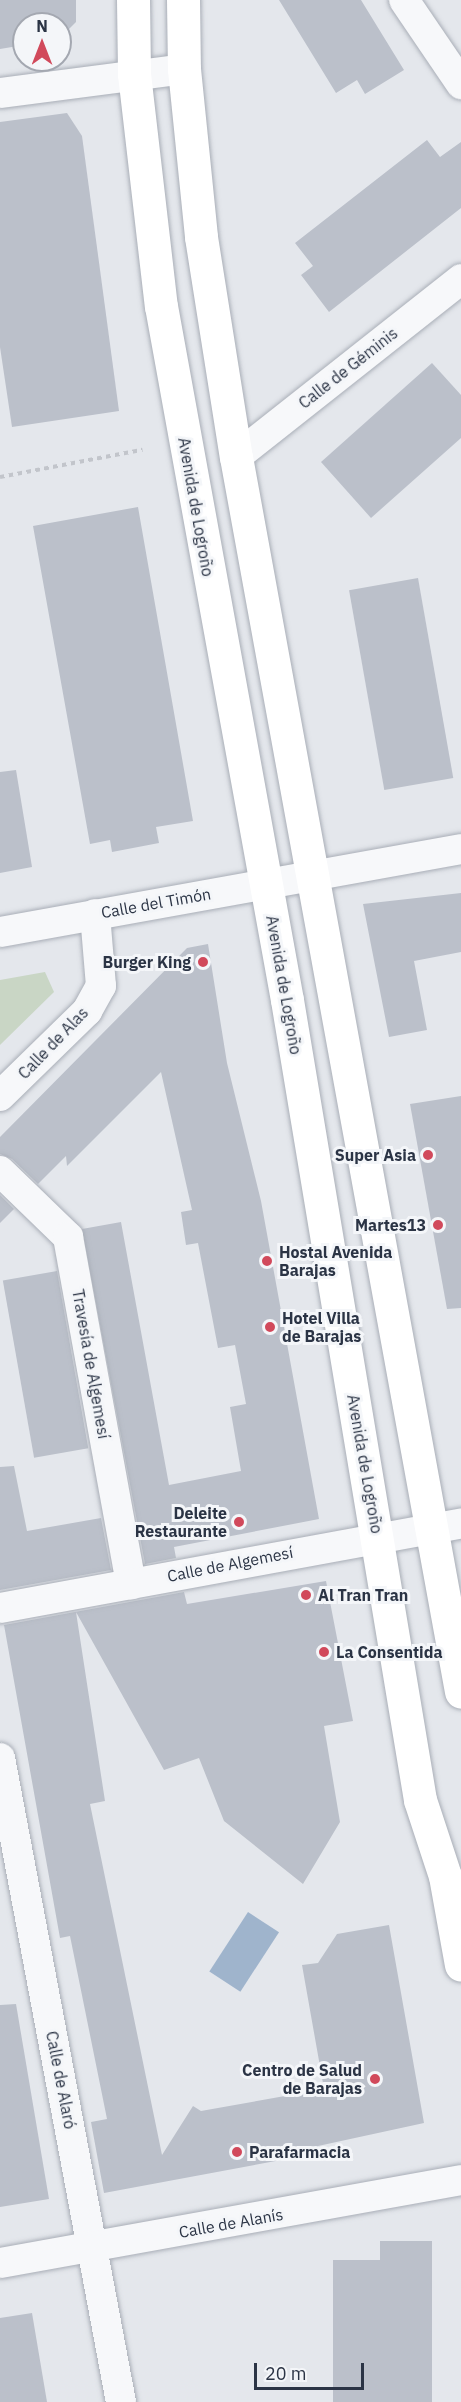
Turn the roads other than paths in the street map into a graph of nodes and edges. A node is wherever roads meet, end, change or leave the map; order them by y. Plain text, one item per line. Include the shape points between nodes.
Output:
1 (133, 0) edge
2 (183, 0) edge
3 (404, 0) edge
4 (184, 69) junction
5 (134, 74) junction
6 (461, 84) edge
7 (0, 93) edge
8 (461, 279) edge
9 (236, 457) junction
10 (461, 849) edge
11 (312, 874) junction
12 (266, 883) junction
13 (95, 914) junction
14 (0, 932) edge
15 (0, 1096) edge
16 (0, 1171) edge
17 (446, 1525) edge
18 (376, 1535) junction
19 (131, 1584) junction
20 (0, 1608) edge
21 (461, 1692) edge
22 (0, 1758) edge
23 (461, 1965) edge
24 (461, 2180) edge
25 (94, 2248) junction
26 (0, 2263) edge
27 (121, 2402) edge

1 - 5 main road, Avenida de Logroño
2 - 4 main road
3 - 6 street
4 - 5 street
4 - 9 main road via 201,237
5 - 7 street
5 - 12 main road, Avenida de Logroño via 161,306
8 - 9 street, Calle de Géminis
9 - 11 main road
10 - 11 street, Calle del Timón
11 - 12 street, Calle del Timón
11 - 17 main road
12 - 13 street, Calle del Timón
12 - 18 main road, Avenida de Logroño
13 - 14 street, Calle del Timón
13 - 15 street, Calle de Alas via 101,986 87,1011
16 - 19 street, Travesía de Algemesí via 68,1237
17 - 18 street, Calle de Algemesí
17 - 21 main road
18 - 19 street, Calle de Algemesí
18 - 23 main road, Avenida de Logroño via 420,1800 445,1876
19 - 20 street, Calle de Algemesí
22 - 25 street, Calle de Alaró
24 - 25 street, Calle de Alanís
25 - 26 street, Calle de Alanís
25 - 27 street, Calle de Alaró

